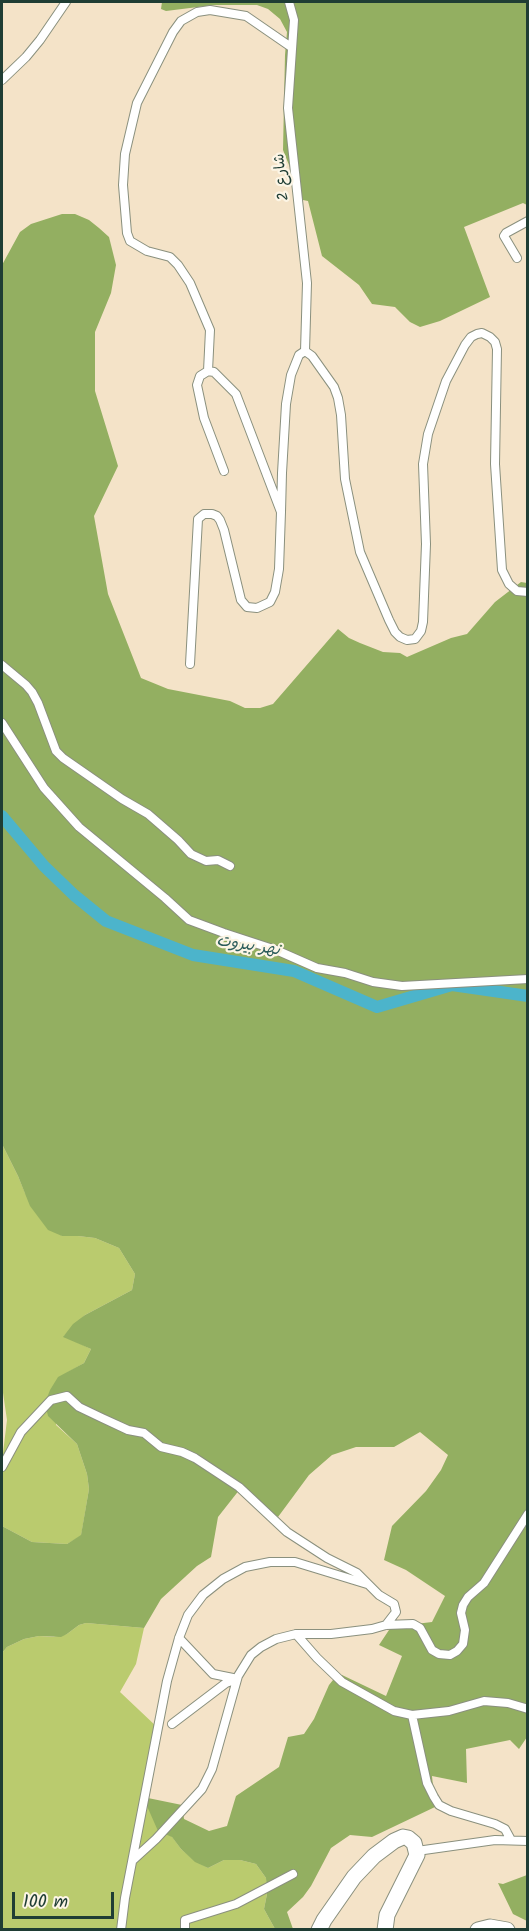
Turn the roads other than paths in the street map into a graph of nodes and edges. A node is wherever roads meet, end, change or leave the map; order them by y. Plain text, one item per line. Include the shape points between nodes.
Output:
1 (66, 2) edge
2 (289, 2) edge
3 (291, 47) junction
4 (2, 80) edge
5 (528, 221) edge
6 (517, 258) dead end
7 (305, 351) junction
8 (208, 371) junction
9 (224, 471) dead end
10 (281, 512) junction
11 (528, 592) edge
12 (190, 664) dead end
13 (2, 665) edge
14 (2, 723) edge
15 (230, 866) dead end
16 (528, 979) edge
17 (2, 1467) edge
18 (528, 1514) edge
19 (367, 1584) junction
20 (386, 1625) junction
21 (296, 1634) junction
22 (178, 1638) junction
23 (237, 1678) junction
24 (528, 1709) edge
25 (412, 1715) junction
26 (172, 1724) dead end
27 (511, 1840) junction
28 (528, 1841) edge
29 (417, 1851) junction
30 (133, 1860) junction
31 (294, 1874) dead end
32 (121, 1929) edge
33 (185, 1929) edge
34 (320, 1929) edge
35 (385, 1929) edge
36 (478, 1929) edge
37 (507, 1929) edge

1 - 4 street via 40,40
2 - 3 street, شارع 2 via 294,20
3 - 7 street, شارع 2 via 288,108 307,283
3 - 8 street via 246,16 210,10 197,12 181,21 173,32 137,103 130,130 123,178 127,233 136,245 170,257 187,278 210,330
5 - 6 street via 504,236
7 - 10 street via 299,355 291,375 286,404
7 - 11 street via 334,387 338,398 345,479 360,552 395,632 407,640 415,639 423,622 423,464 428,434 446,381 465,345 471,337 482,333 495,342 495,464 502,570 517,591
8 - 9 street via 200,376 197,385 204,418
8 - 10 street via 214,372 236,394
10 - 12 street via 275,592 270,602 257,608 247,607 241,600 220,520 212,514 198,519
13 - 15 street via 32,692 56,751 63,758 147,814 192,854
14 - 16 street via 44,788 79,827 189,920 317,968 373,982 402,986
17 - 19 street via 21,1432 51,1400 67,1396 102,1418 144,1433 164,1449 195,1458 239,1487 287,1532 357,1573
18 - 20 street via 484,1583 463,1605 465,1633 457,1651 444,1655 432,1650 420,1628 413,1624
19 - 20 street via 396,1606 396,1614
19 - 22 street via 295,1562 245,1568 203,1595
20 - 21 street via 331,1634
21 - 23 street via 261,1647 246,1660
21 - 25 street via 342,1682 394,1711
22 - 23 street via 213,1674
22 - 30 street
23 - 26 street
23 - 30 street via 212,1769 202,1789
24 - 25 street via 484,1701 449,1711
25 - 27 street via 427,1783 439,1805 495,1824 505,1829
27 - 28 street
27 - 29 street
29 - 34 highway via 414,1843 404,1837 384,1848 354,1877
29 - 35 highway via 387,1915
30 - 32 street
31 - 33 street via 236,1904 185,1920
36 - 37 highway

